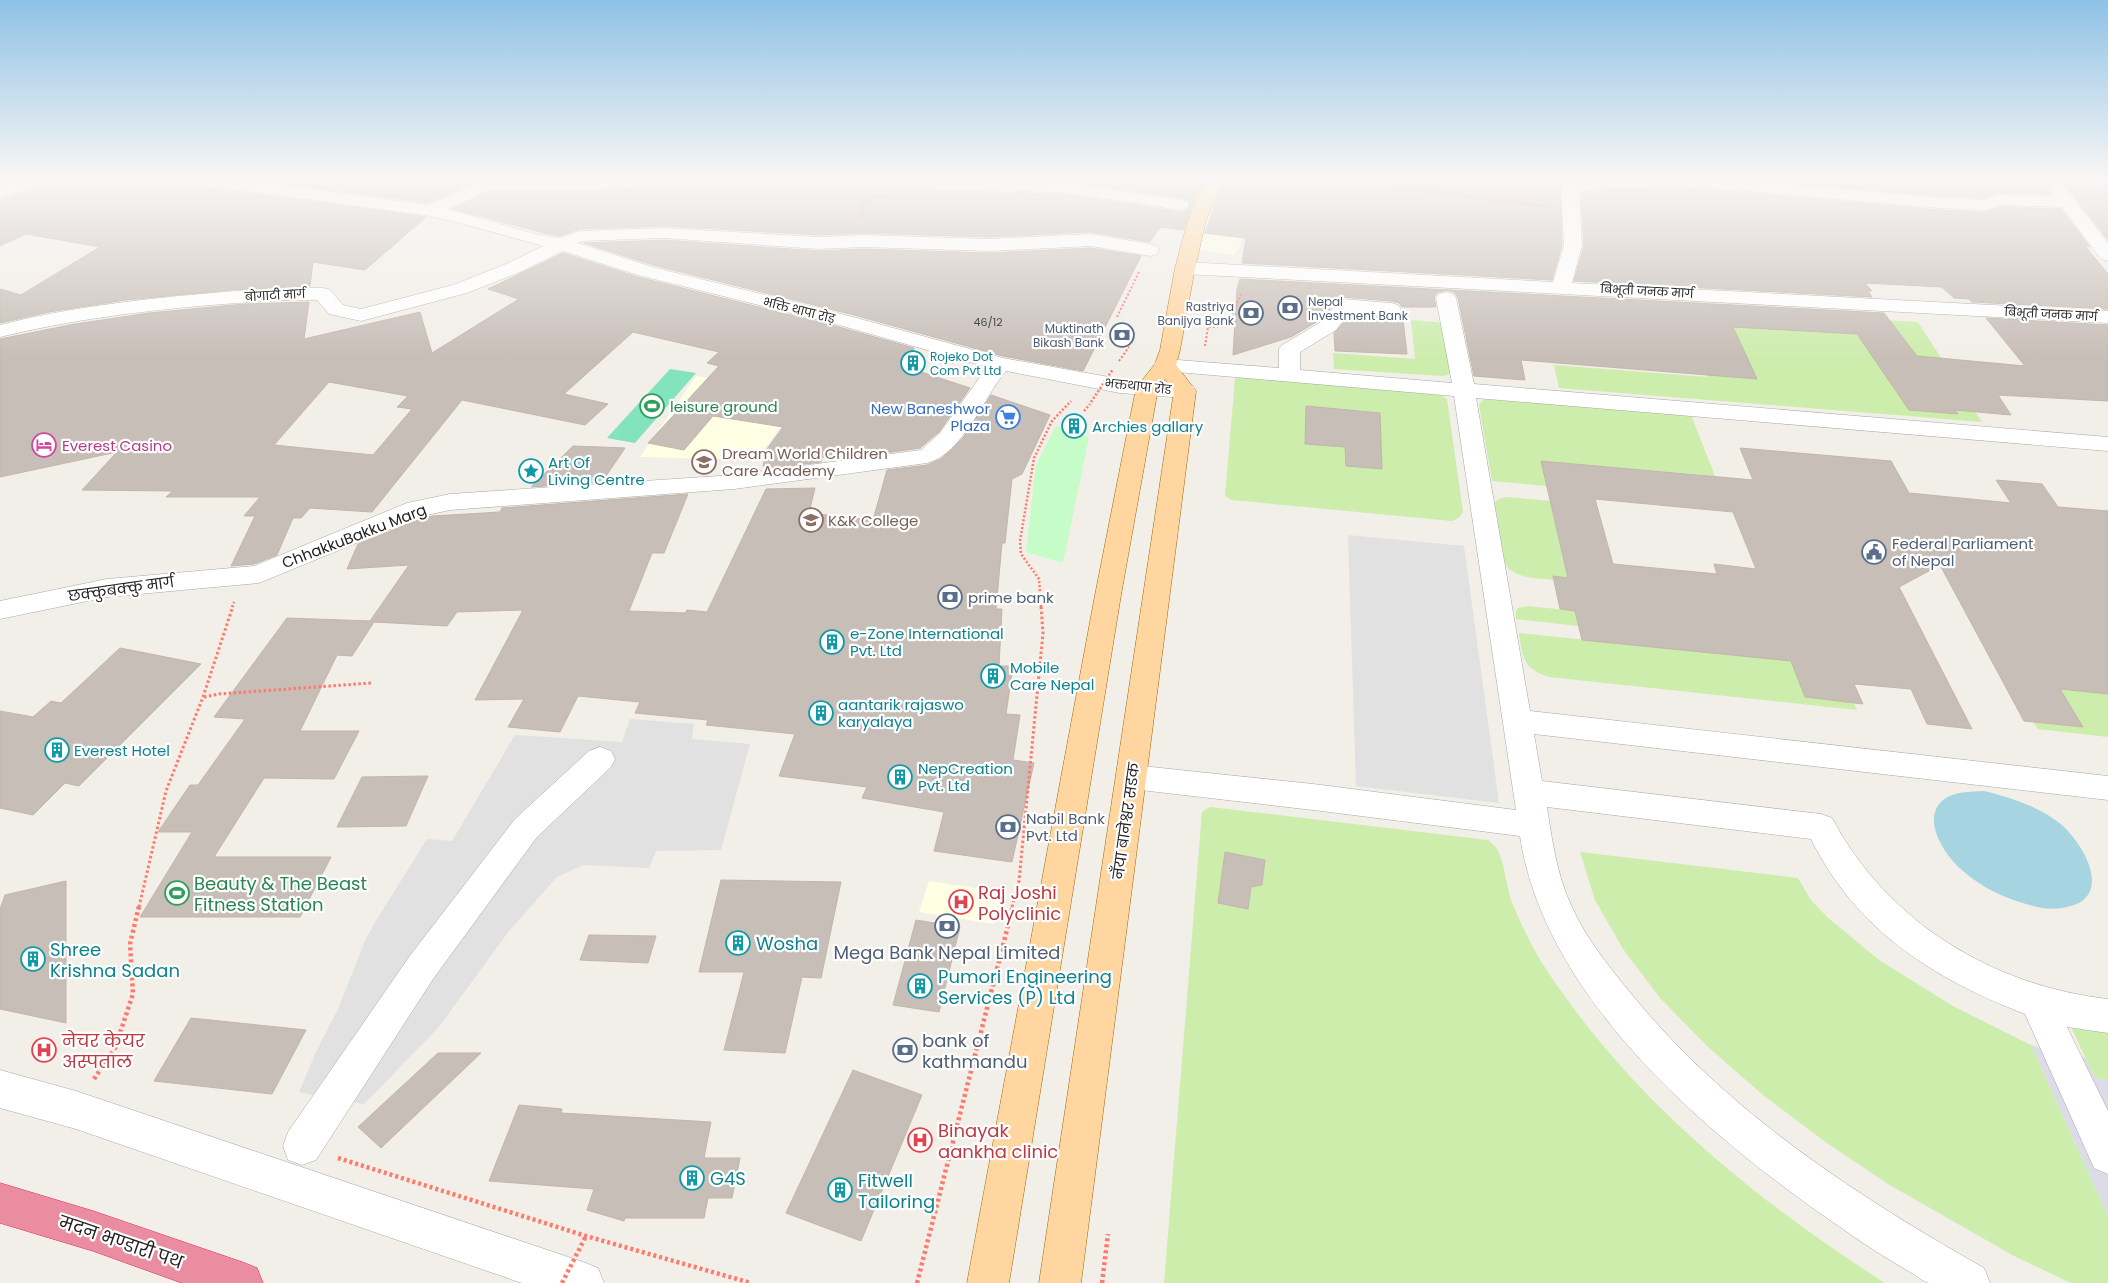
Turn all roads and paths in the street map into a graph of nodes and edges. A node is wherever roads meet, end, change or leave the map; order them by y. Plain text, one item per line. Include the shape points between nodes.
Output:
1 (525, 237) edge
2 (576, 237) edge
3 (724, 237) edge
4 (865, 237) edge
5 (1193, 237) edge
6 (1573, 237) edge
7 (2094, 237) edge
8 (863, 241) junction
9 (561, 244) junction
10 (1150, 250) dead end
11 (2108, 255) edge
12 (1185, 268) junction
13 (1561, 287) junction
14 (1446, 298) dead end
15 (1391, 309) dead end
16 (2108, 317) edge
17 (0, 331) edge
18 (1129, 347) dead end
19 (1001, 364) junction
20 (1290, 374) junction
21 (1156, 376) junction
22 (1092, 380) junction
23 (1464, 389) junction
24 (1184, 391) joint
25 (1091, 402) dead end
26 (2108, 444) edge
27 (242, 577) junction
28 (0, 610) edge
29 (371, 683) dead end
30 (203, 697) junction
31 (1517, 721) junction
32 (600, 759) dead end
33 (1132, 777) junction
34 (2108, 788) edge
35 (1529, 792) junction
36 (1534, 825) junction
37 (2037, 1002) junction
38 (2108, 1016) edge
39 (115, 1048) dead end
40 (0, 1089) edge
41 (302, 1146) dead end
42 (2108, 1154) edge
43 (0, 1202) edge
44 (242, 1283) edge
45 (562, 1283) edge
46 (583, 1283) edge
47 (751, 1283) edge
48 (917, 1283) edge
49 (988, 1283) edge
50 (1060, 1283) edge
51 (1969, 1283) edge

1 - 9 street, भक्ति थापा रोड़
2 - 9 street, बोगाटी मार्ग
3 - 8 street, बोगाटी मार्ग via 819,243
4 - 8 path
5 - 12 main road
6 - 13 street
7 - 11 street
8 - 10 street, बोगाटी मार्ग via 990,245 1091,240
9 - 17 street, बोगाटी मार्ग via 460,289 361,316 336,310 323,294 285,293 89,312
9 - 19 street, भक्ति थापा रोड़ via 645,270
12 - 13 street, बिभूती जनक मार्ग
12 - 21 main road via 1170,350
13 - 16 street, बिभूती जनक मार्ग
14 - 23 street
15 - 20 street via 1343,305 1340,316 1331,324 1289,349
18 - 25 path, bridge
19 - 22 street, भक्ति थापा रोड़
19 - 27 street, ChhakkuBakku Marg via 988,378 943,446 927,456 734,482 450,502 416,509 260,574
20 - 21 street
20 - 23 street
21 - 22 street, भक्तथापा रोड via 1120,386
21 - 24 street, भक्तथापा रोड
21 - 49 main road via 1108,595
22 - 48 path via 1052,421 1034,458 1020,541 1021,554 1039,579 1043,633 1018,881
23 - 26 street
23 - 31 street
24 - 33 main road, नँया बानेश्वर सडक
27 - 28 street, छक्कुबक्कु मार्ग via 107,588
27 - 30 path
29 - 30 path
30 - 39 path via 166,791 130,944 133,994
31 - 34 street
31 - 35 street
32 - 41 street via 526,828 421,968
33 - 36 street
33 - 50 main road, नँया बानेश्वर सडक
35 - 36 street
35 - 37 street via 1821,827 1853,880 1908,934 1980,979
36 - 51 street via 1553,902 1583,958 1625,1015 1676,1071 1803,1177 1873,1225
37 - 38 street
37 - 42 street
40 - 46 street via 76,1110
43 - 44 highway, मदन भण्डारी पथ
45 - 47 path, bridge via 586,1236

